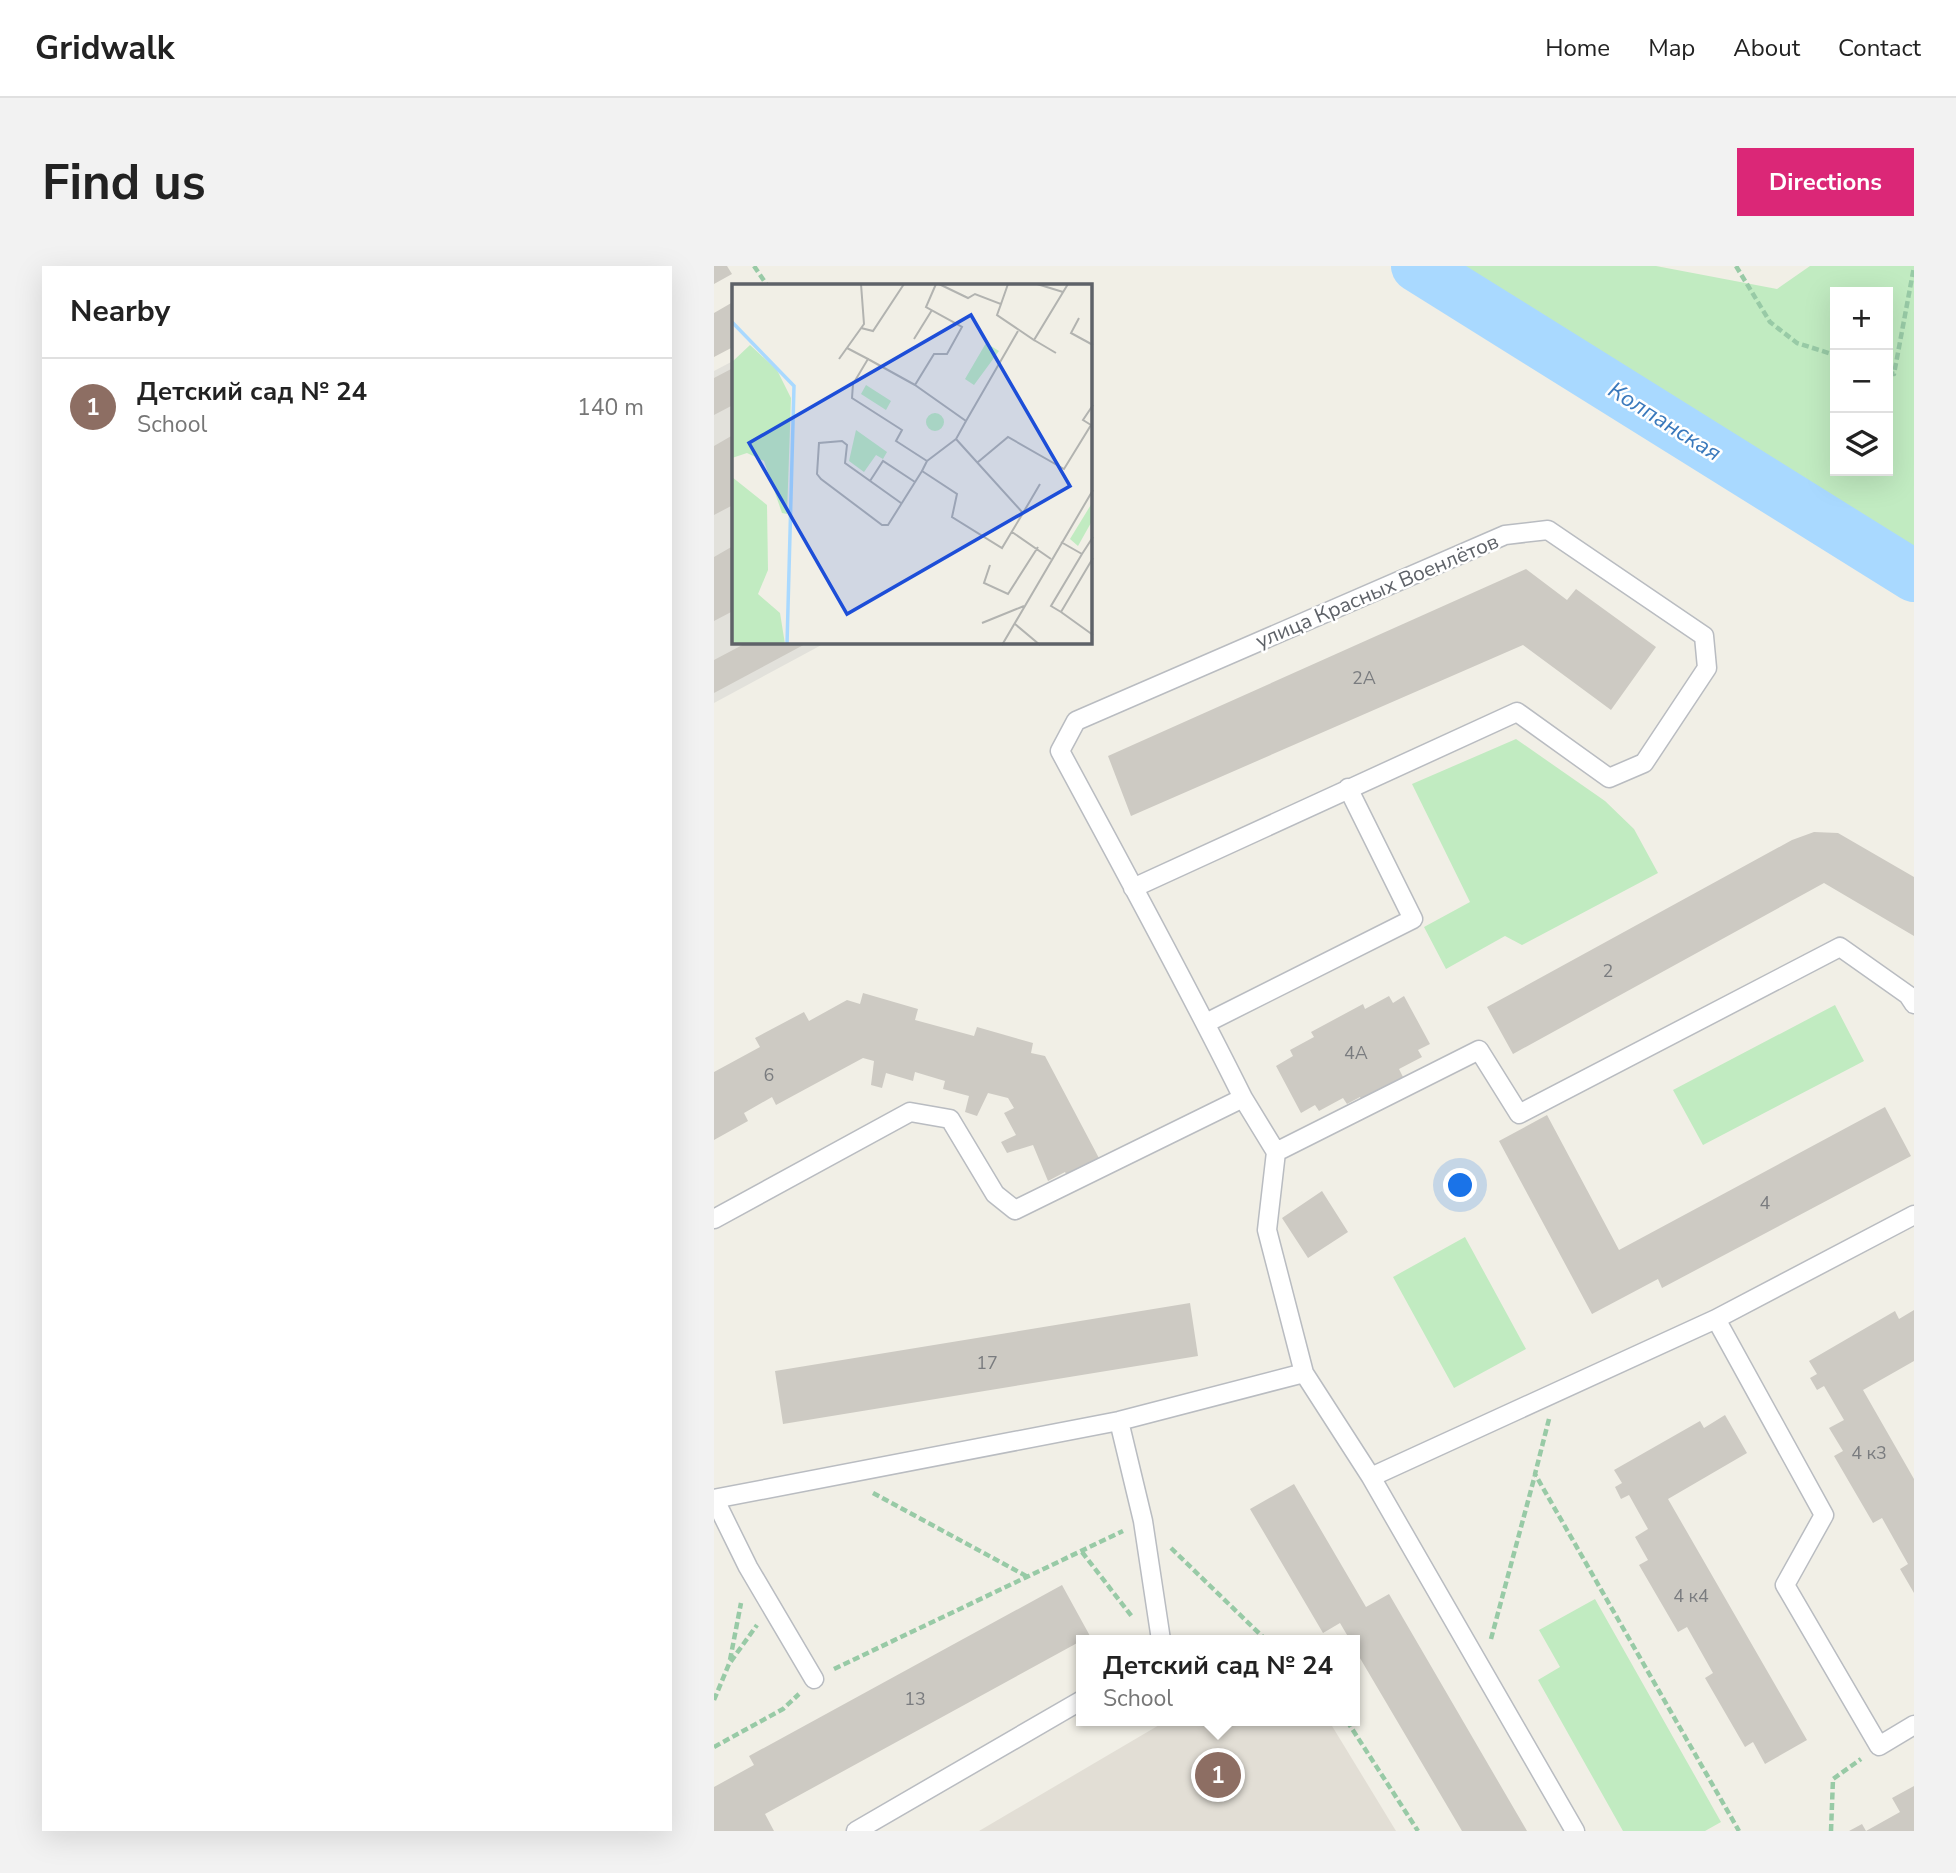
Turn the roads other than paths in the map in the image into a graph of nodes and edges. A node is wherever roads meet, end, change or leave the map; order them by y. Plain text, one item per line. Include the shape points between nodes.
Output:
1 (1348, 788) junction
2 (1133, 888) junction
3 (1914, 1004) edge
4 (1206, 1023) junction
5 (1243, 1098) junction
6 (1276, 1152) junction
7 (1914, 1214) edge
8 (714, 1219) edge
9 (1716, 1319) junction
10 (1304, 1373) junction
11 (1119, 1421) junction
12 (1371, 1477) junction
13 (715, 1499) edge
14 (1160, 1635) edge
15 (814, 1679) road end
16 (1076, 1703) edge
17 (1914, 1725) edge
18 (856, 1831) edge
19 (1575, 1831) edge

1 - 2 lane, улица Красных Военлётов
1 - 2 lane, улица Красных Военлётов via 1517,712 1609,778 1644,763 1707,668 1704,636 1548,530 1505,535 1076,720 1060,751
1 - 4 lane via 1413,919
2 - 4 lane, улица Красных Военлётов
3 - 6 lane via 1840,947 1518,1114 1479,1050
4 - 5 lane, улица Красных Военлётов
5 - 6 lane, улица Красных Военлётов
5 - 8 lane via 1015,1210 995,1194 950,1119 910,1112
6 - 10 lane via 1267,1230
7 - 9 lane
9 - 12 lane
9 - 17 lane via 1824,1515 1785,1585 1879,1746
10 - 11 lane
10 - 12 lane
11 - 13 lane
11 - 14 lane via 1143,1521
12 - 19 lane
13 - 15 lane via 748,1567
16 - 18 lane

